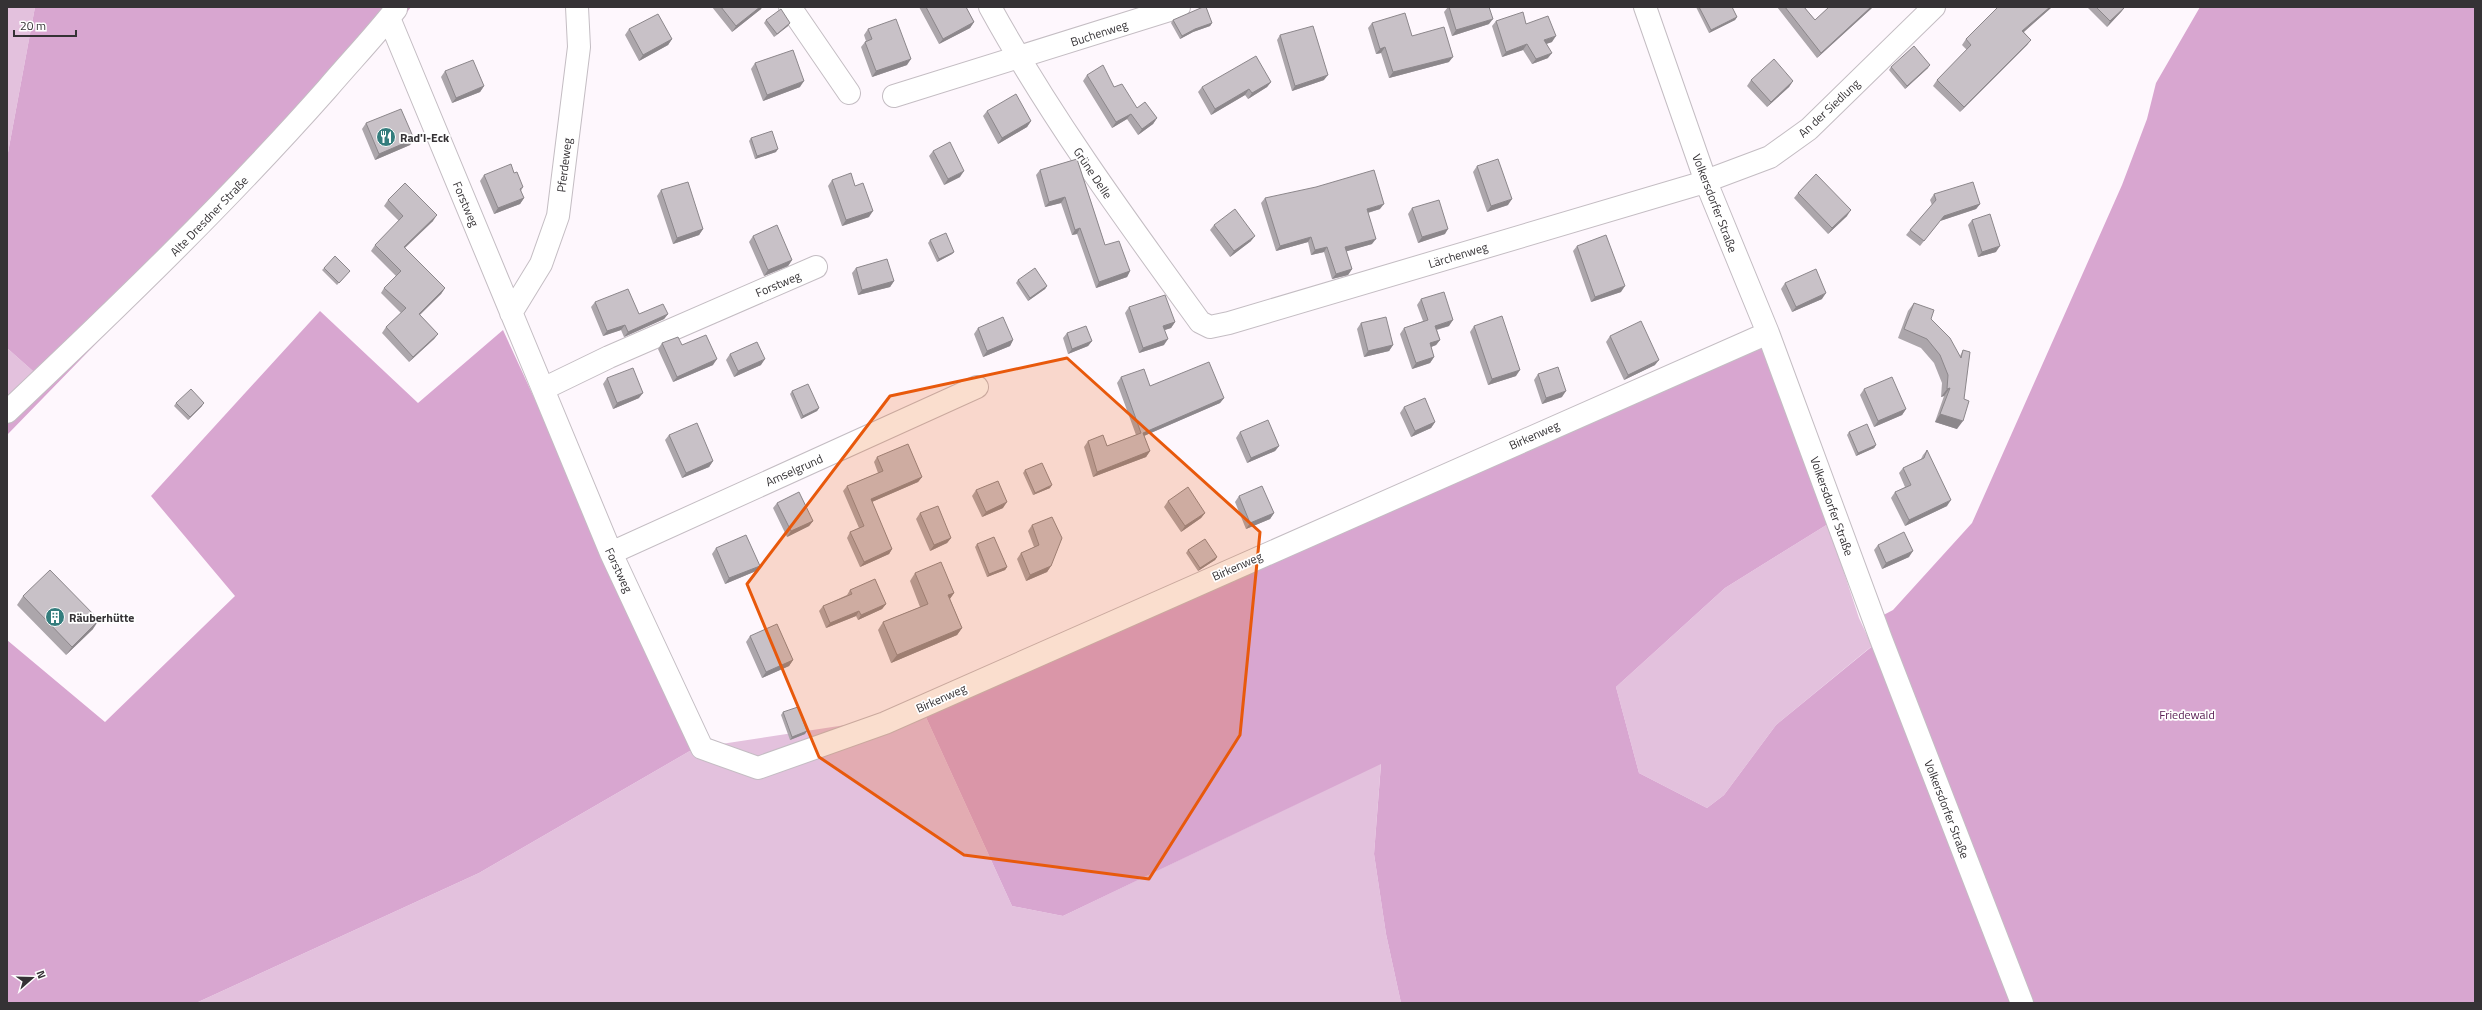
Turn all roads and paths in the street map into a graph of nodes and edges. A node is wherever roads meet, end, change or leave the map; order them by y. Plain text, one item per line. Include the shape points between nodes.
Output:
1 (577, 7) edge
2 (790, 7) edge
3 (990, 7) edge
4 (1179, 7) edge
5 (1645, 7) edge
6 (1934, 7) edge
7 (393, 13) edge
8 (1018, 59) junction
9 (849, 93) dead end
10 (894, 96) dead end
11 (1706, 182) junction
12 (816, 267) dead end
13 (511, 313) junction
14 (1210, 327) joint
15 (1768, 333) junction
16 (977, 388) dead end
17 (543, 389) junction
18 (7, 412) edge
19 (611, 553) junction
20 (702, 748) joint
21 (2022, 1003) edge

1 - 13 street, Pferdeweg via 579,47 558,216 541,264
2 - 9 street
3 - 8 street, Grüne Delle
4 - 8 street, Buchenweg
5 - 11 street, Volkersdorfer Straße
6 - 11 street, An der Siedlung via 1809,129 1770,157
7 - 13 street, Forstweg
7 - 18 street, Alte Dresdner Straße via 281,141 148,279
8 - 10 street, Buchenweg
8 - 14 street, Grüne Delle via 1094,175 1200,322
11 - 14 street, Lärchenweg via 1229,324
11 - 15 street, Volkersdorfer Straße
12 - 17 street, Forstweg via 609,357
13 - 17 street, Forstweg
15 - 20 street, Birkenweg via 885,723 758,768
15 - 21 street, Volkersdorfer Straße via 1881,639
16 - 19 street, Amselgrund
17 - 19 street, Forstweg
19 - 20 street, Forstweg

